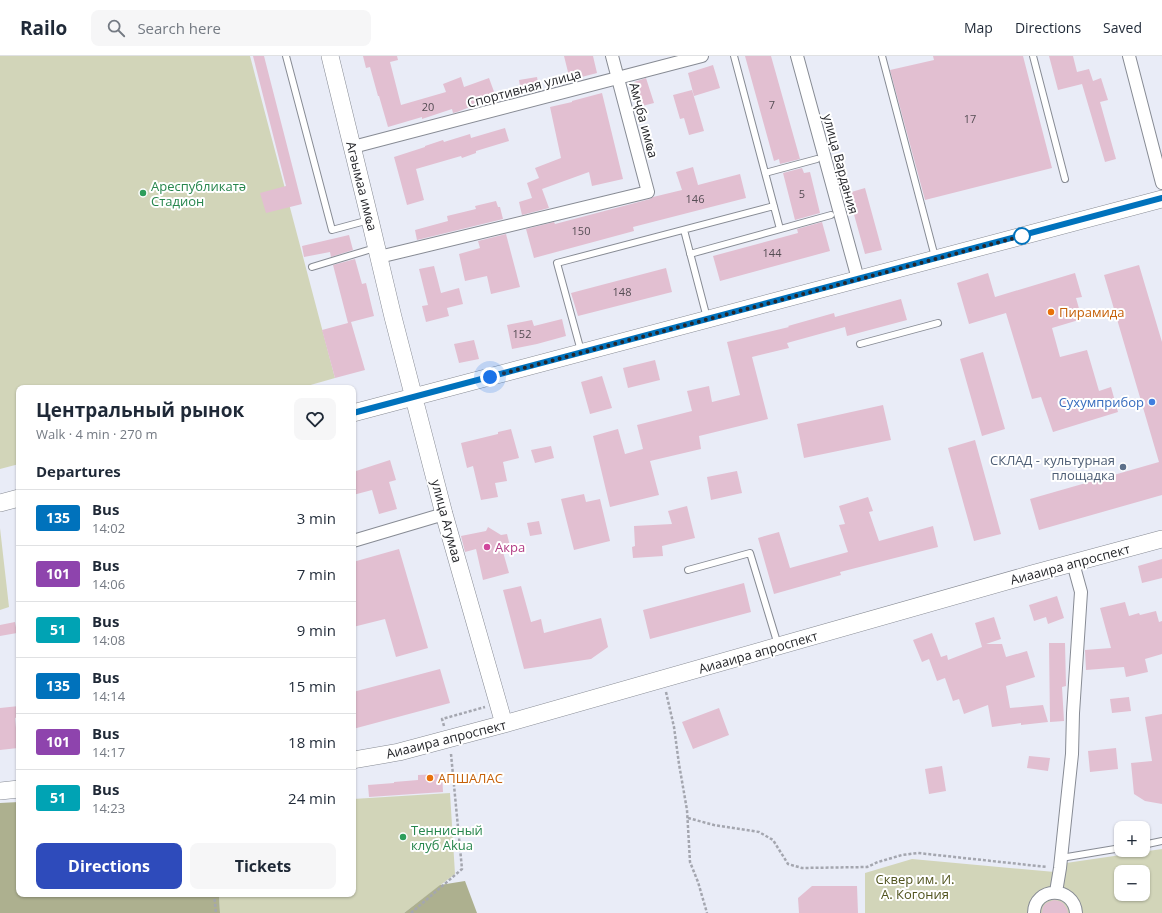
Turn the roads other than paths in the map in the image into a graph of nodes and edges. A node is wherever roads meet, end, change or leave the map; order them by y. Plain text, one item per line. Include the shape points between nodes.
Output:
1 (286, 56) edge
2 (330, 56) edge
3 (612, 56) edge
4 (702, 56) edge
5 (734, 56) edge
6 (797, 56) edge
7 (882, 56) edge
8 (1033, 56) edge
9 (1129, 56) edge
10 (618, 78) junction
11 (353, 147) junction
12 (816, 159) dead end
13 (765, 173) junction
14 (1065, 178) dead end
15 (1162, 183) edge
16 (1162, 198) edge
17 (774, 206) junction
18 (832, 215) dead end
19 (370, 220) junction
20 (780, 229) junction
21 (684, 230) junction
22 (378, 252) junction
23 (690, 254) junction
24 (936, 259) junction
25 (312, 267) dead end
26 (858, 279) junction
27 (393, 316) joint
28 (707, 319) junction
29 (938, 323) dead end
30 (860, 344) dead end
31 (581, 353) junction
32 (414, 397) junction
33 (356, 412) edge
34 (16, 499) edge
35 (0, 503) edge
36 (444, 514) junction
37 (1162, 539) edge
38 (356, 540) edge
39 (1073, 563) junction
40 (688, 570) dead end
41 (778, 646) junction
42 (504, 724) junction
43 (356, 759) edge
44 (16, 789) edge
45 (0, 791) edge
46 (1162, 842) edge
47 (1150, 844) edge
48 (1114, 850) edge
49 (1060, 863) junction
50 (1056, 892) junction
51 (1034, 913) edge
52 (1076, 913) edge

1 - 19 lane via 332,230
2 - 11 main road, Агәымаа имҩа
3 - 10 street, Амҷба имҩа
4 - 10 street, Спортивная улица
5 - 13 lane
6 - 26 street, улица Вардания
7 - 24 lane
8 - 14 lane
9 - 15 street
10 - 11 street, Спортивная улица
10 - 22 street, Амҷба имҩа via 648,192
11 - 19 main road, Агәымаа имҩа
12 - 13 lane
13 - 17 lane
16 - 24 main road
17 - 20 lane
17 - 21 lane
18 - 20 lane
19 - 22 main road, Агәымаа имҩа
20 - 23 lane
21 - 23 lane
21 - 31 lane via 557,263
22 - 25 lane
22 - 27 main road, Агәымаа имҩа
23 - 28 lane
24 - 26 main road
26 - 28 main road
27 - 32 main road, улица Агумаа
28 - 31 main road
29 - 30 lane
31 - 32 main road
32 - 33 main road
32 - 36 main road, улица Агумаа
34 - 35 main road
36 - 38 street
36 - 42 main road, улица Агумаа
37 - 39 main road, Аиааира апроспект
39 - 41 main road, Аиааира апроспект
39 - 49 street via 1081,592 1072,754
40 - 41 lane via 750,553
41 - 42 main road, Аиааира апроспект
42 - 43 main road, Аиааира апроспект via 399,752
44 - 45 main road
46 - 47 lane
48 - 49 lane
49 - 50 street
50 - 51 street via 1042,897 1037,902
50 - 52 street via 1069,898

